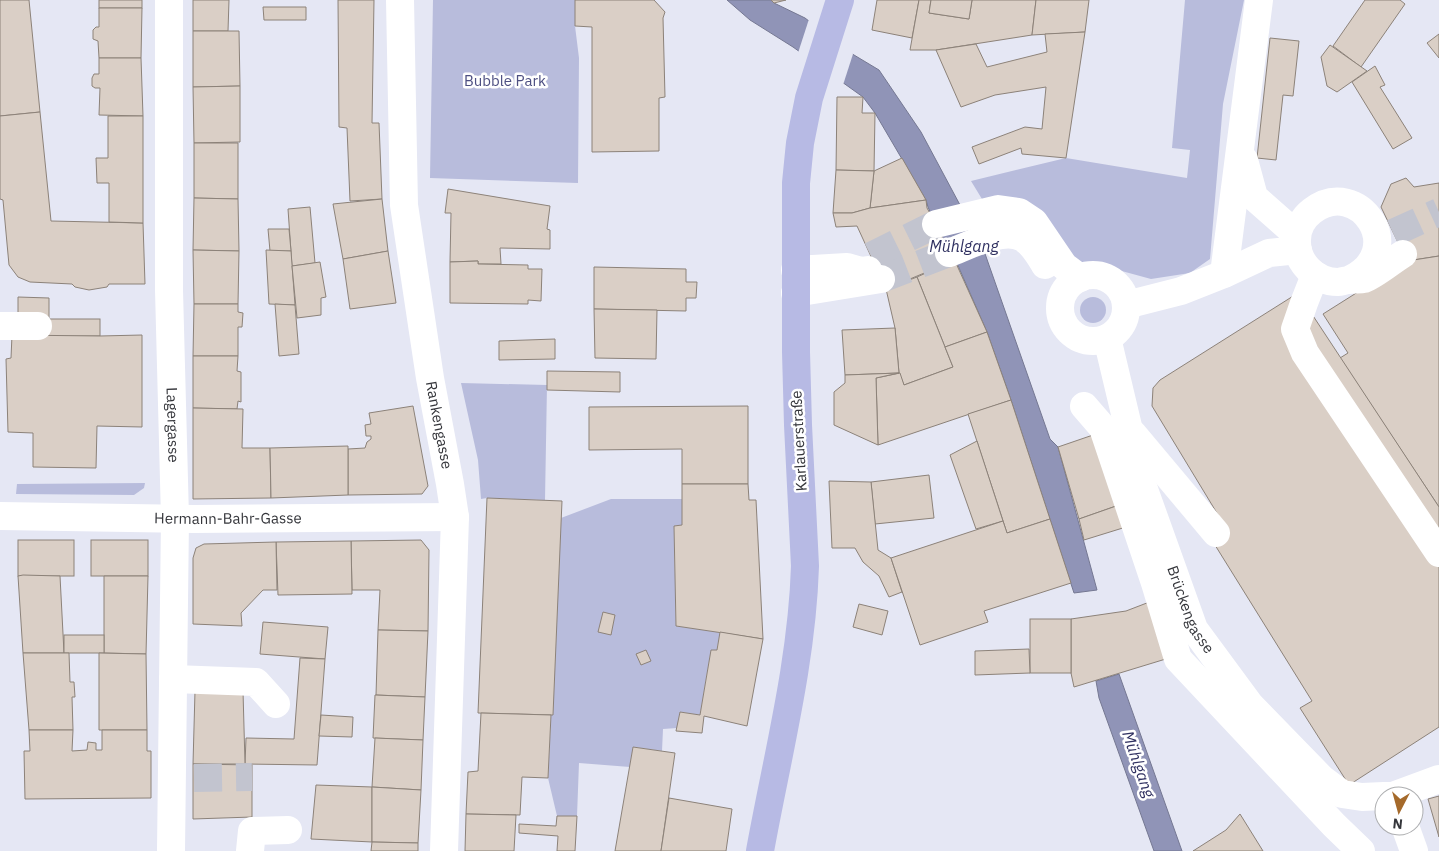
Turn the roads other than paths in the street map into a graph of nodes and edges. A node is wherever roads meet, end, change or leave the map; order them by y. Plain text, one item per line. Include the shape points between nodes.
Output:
1 (169, 0) edge
2 (400, 0) edge
3 (840, 0) edge
4 (1259, 0) edge
5 (1241, 148) junction
6 (1298, 242) junction
7 (1224, 274) junction
8 (1315, 275) junction
9 (1080, 278) junction
10 (795, 281) junction
11 (1061, 301) junction
12 (1126, 305) junction
13 (0, 326) edge
14 (38, 326) dead end
15 (1107, 338) junction
16 (1084, 406) dead end
17 (1129, 429) junction
18 (0, 516) edge
19 (454, 517) junction
20 (174, 518) junction
21 (1216, 533) dead end
22 (1439, 553) edge
23 (172, 679) junction
24 (276, 704) dead end
25 (1439, 779) edge
26 (1420, 786) edge
27 (1374, 796) edge
28 (288, 830) dead end
29 (1409, 836) edge
30 (170, 851) edge
31 (250, 851) edge
32 (444, 851) edge
33 (760, 851) edge
34 (1361, 851) edge
35 (1414, 851) edge

1 - 20 street, Lagergasse via 169,290
2 - 19 street, Rankengasse via 404,205
3 - 10 main road, Karlauerstraße via 809,98 800,143 796,183
4 - 5 street
5 - 6 street via 1254,197
5 - 7 street
6 - 7 street
6 - 8 street via 1301,260
6 - 8 street via 1301,224 1308,214 1328,202 1340,201 1366,213 1391,242 1360,275 1349,280 1337,282
7 - 12 street via 1181,291
8 - 22 street via 1295,329 1306,353
9 - 11 street via 1067,287
9 - 11 street via 1064,266 1034,222 1018,212 998,209 973,214 942,238 984,239 1006,235 1022,238 1036,249
9 - 12 street via 1098,276 1110,280 1119,288
10 - 10 street via 869,268
10 - 33 main road, Karlauerstraße via 804,588 797,661
11 - 15 street via 1060,314 1070,332 1088,341
12 - 15 street via 1122,325
13 - 14 street
15 - 17 street, Brückengasse
16 - 34 street, Brückengasse via 1103,428 1178,659
17 - 21 street
17 - 27 street, Brückengasse via 1141,481 1194,629 1250,705 1322,779 1342,794
18 - 20 street, Hermann-Bahr-Gasse
19 - 20 street, Hermann-Bahr-Gasse
19 - 32 street, Rankengasse
20 - 23 street, Lagergasse
23 - 24 street via 256,682
23 - 30 street, Lagergasse via 182,778
25 - 26 street
28 - 31 street via 252,831
29 - 35 street

